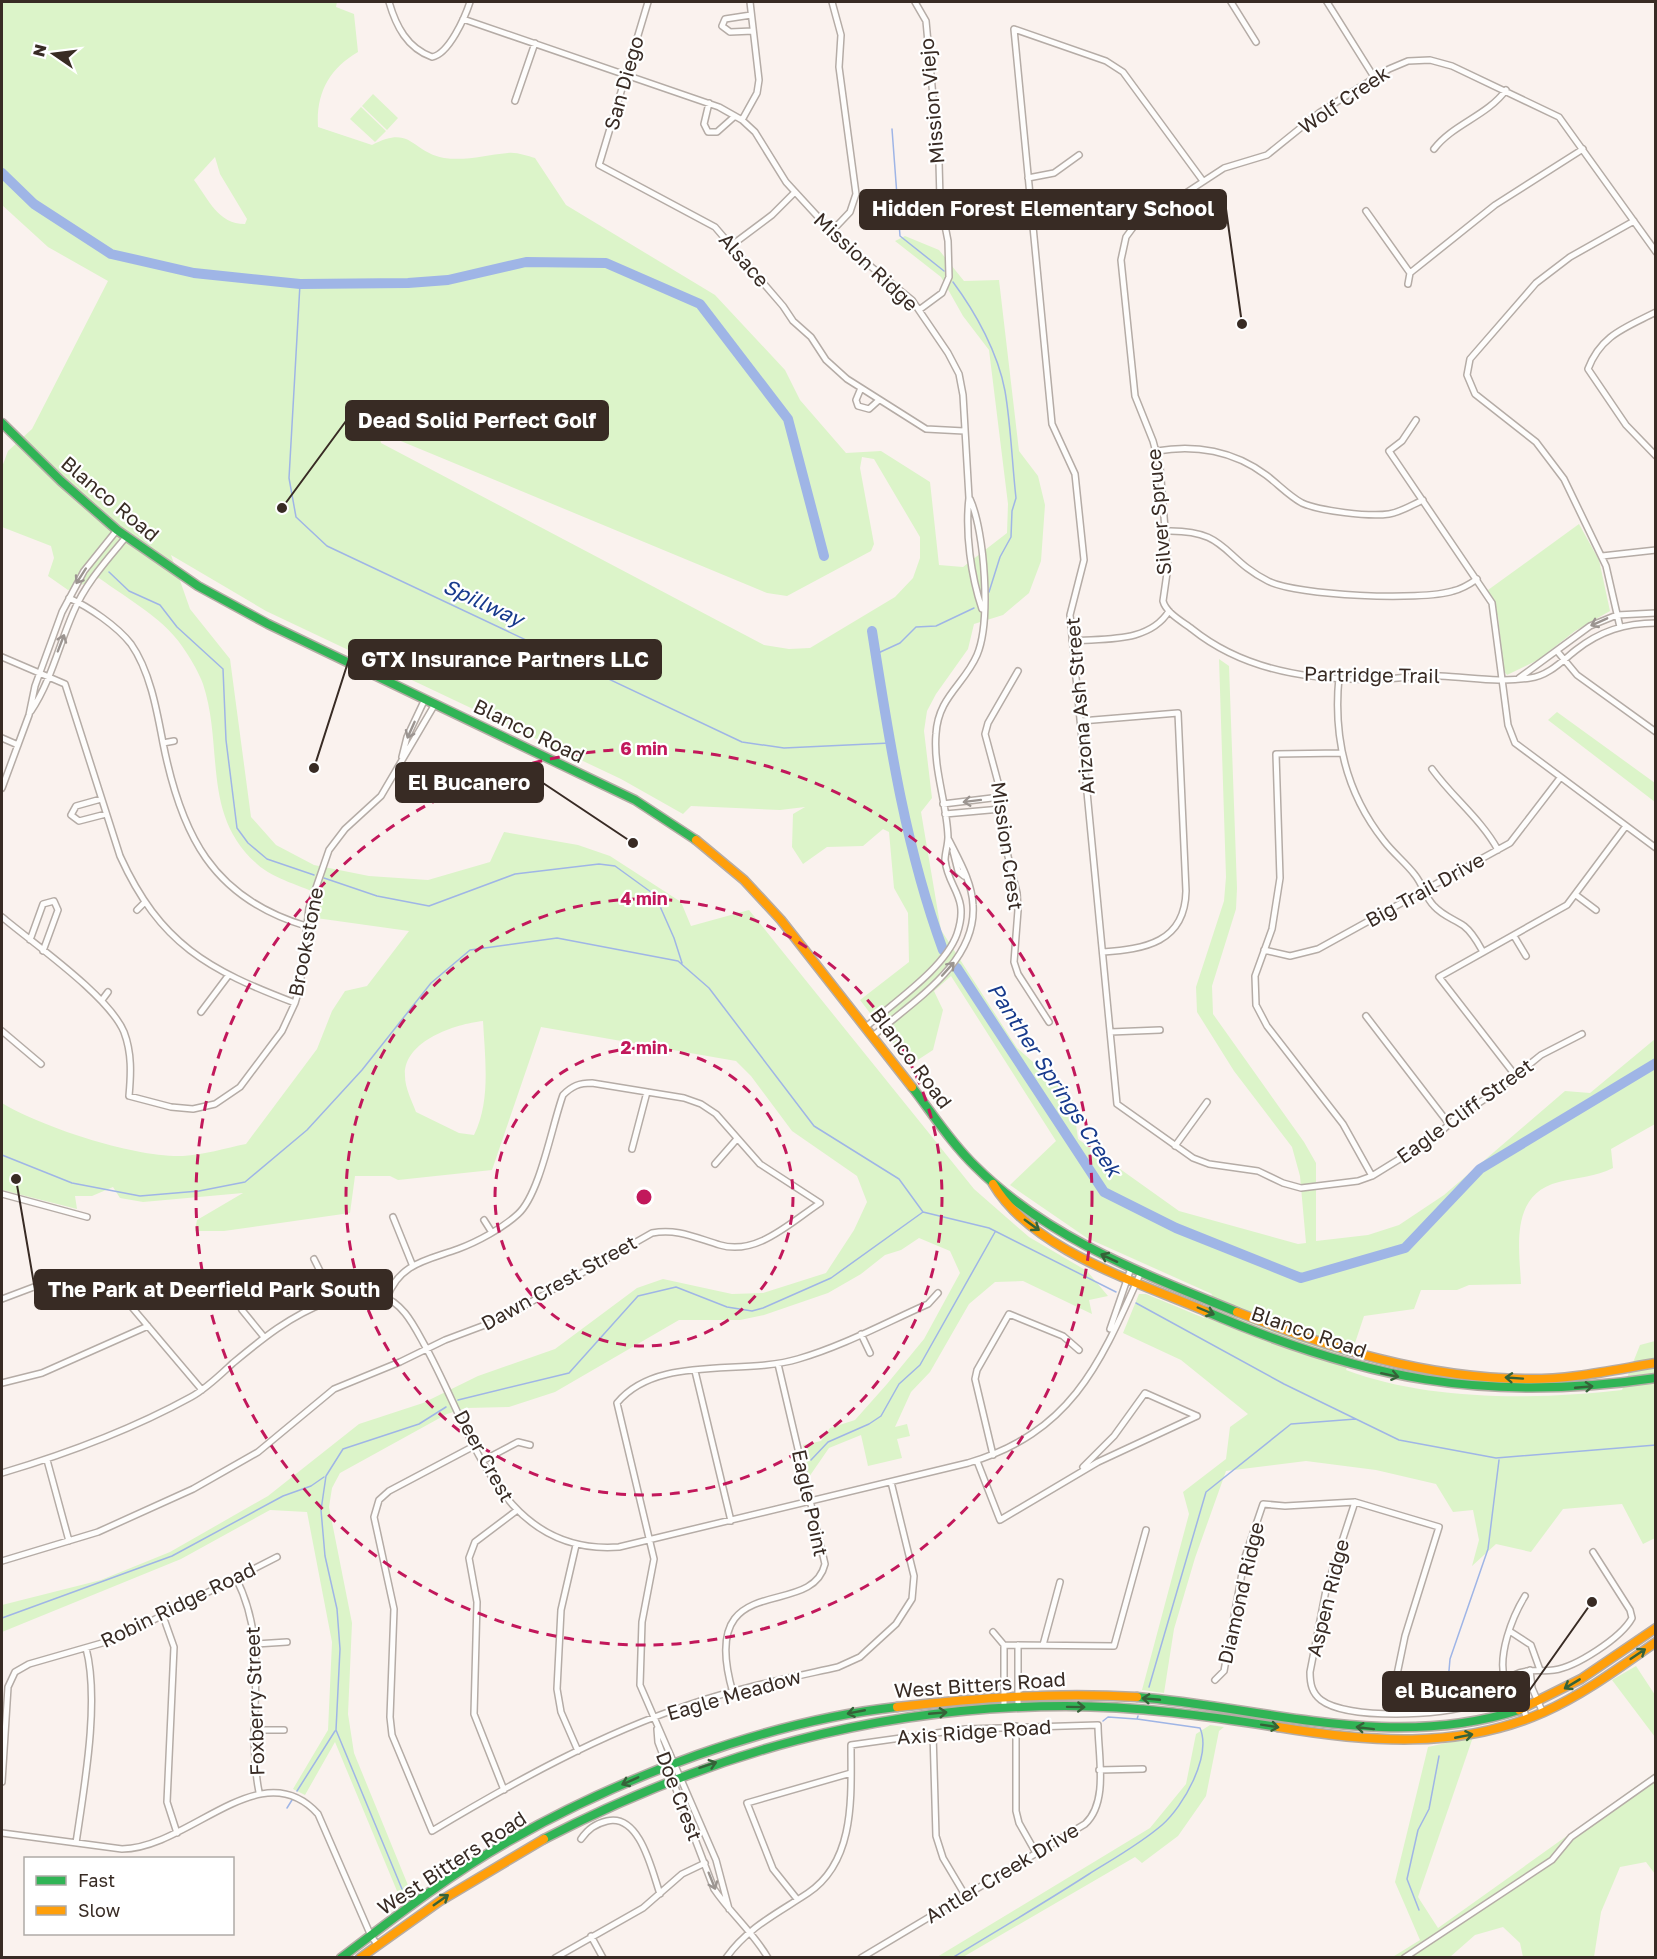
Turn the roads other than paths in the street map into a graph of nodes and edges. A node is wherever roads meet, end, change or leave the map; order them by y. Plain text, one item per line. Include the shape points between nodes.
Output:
1 (389, 2) edge
2 (470, 2) edge
3 (648, 2) edge
4 (750, 2) edge
5 (832, 2) edge
6 (915, 2) edge
7 (1231, 2) edge
8 (1328, 2) edge
9 (751, 15) junction
10 (463, 19) junction
11 (753, 31) junction
12 (1256, 42) dead end
13 (535, 43) junction
14 (627, 75) junction
15 (1374, 77) junction
16 (1506, 90) junction
17 (515, 101) dead end
18 (709, 104) junction
19 (735, 116) junction
20 (742, 120) junction
21 (1434, 149) dead end
22 (1583, 149) junction
23 (1079, 155) dead end
24 (599, 165) joint
25 (1028, 178) junction
26 (1203, 181) junction
27 (795, 192) junction
28 (1366, 211) dead end
29 (1634, 221) junction
30 (831, 232) junction
31 (1126, 237) joint
32 (732, 244) junction
33 (1656, 252) edge
34 (1410, 273) junction
35 (1408, 284) dead end
36 (919, 309) junction
37 (1656, 312) edge
38 (861, 388) junction
39 (879, 400) junction
40 (1416, 420) dead end
41 (2, 423) edge
42 (964, 431) junction
43 (1157, 451) junction
44 (1656, 456) edge
45 (969, 498) junction
46 (1423, 500) junction
47 (980, 529) junction
48 (117, 530) junction
49 (969, 530) junction
50 (1165, 531) junction
51 (126, 537) junction
52 (1656, 549) edge
53 (1602, 556) junction
54 (973, 567) junction
55 (983, 567) junction
56 (1477, 579) junction
57 (69, 598) junction
58 (78, 602) junction
59 (982, 609) junction
60 (1169, 611) junction
61 (1656, 613) edge
62 (1617, 615) junction
63 (1656, 623) edge
64 (1620, 627) junction
65 (1072, 641) junction
66 (1557, 651) junction
67 (2, 657) edge
68 (1564, 660) junction
69 (1017, 671) dead end
70 (40, 672) junction
71 (49, 675) junction
72 (1339, 677) junction
73 (1519, 678) junction
74 (1503, 681) junction
75 (425, 699) junction
76 (435, 704) junction
77 (29, 715) junction
78 (1081, 721) junction
79 (1656, 732) edge
80 (2, 738) edge
81 (174, 741) dead end
82 (163, 743) junction
83 (18, 744) junction
84 (1342, 753) junction
85 (401, 762) junction
86 (1432, 769) dead end
87 (1560, 778) junction
88 (2, 788) edge
89 (1000, 797) junction
90 (101, 799) junction
91 (943, 804) junction
92 (1001, 809) junction
93 (106, 814) junction
94 (945, 814) junction
95 (1626, 826) junction
96 (948, 839) junction
97 (1656, 848) edge
98 (1498, 850) junction
99 (965, 877) junction
100 (954, 882) junction
101 (1424, 891) junction
102 (1576, 895) junction
103 (144, 903) junction
104 (137, 910) dead end
105 (1596, 910) dead end
106 (2, 916) edge
107 (306, 926) junction
108 (1514, 936) junction
109 (30, 940) junction
110 (1264, 950) junction
111 (43, 951) junction
112 (1103, 952) junction
113 (1483, 952) junction
114 (1526, 956) dead end
115 (228, 976) junction
116 (914, 985) junction
117 (108, 992) dead end
118 (921, 994) junction
119 (102, 1000) junction
120 (295, 1003) junction
121 (201, 1012) dead end
122 (1366, 1016) dead end
123 (1049, 1022) dead end
124 (866, 1027) junction
125 (1160, 1029) dead end
126 (2, 1031) edge
127 (1110, 1032) junction
128 (1582, 1034) dead end
129 (873, 1036) junction
130 (41, 1064) dead end
131 (1515, 1075) junction
132 (647, 1092) junction
133 (1207, 1102) dead end
134 (1117, 1104) joint
135 (1449, 1124) junction
136 (736, 1140) junction
137 (1175, 1146) junction
138 (632, 1149) dead end
139 (715, 1164) dead end
140 (1372, 1176) junction
141 (993, 1184) junction
142 (2, 1194) edge
143 (87, 1217) dead end
144 (393, 1217) dead end
145 (484, 1220) dead end
146 (491, 1231) junction
147 (314, 1259) dead end
148 (412, 1264) junction
149 (1131, 1268) junction
150 (1141, 1272) junction
151 (226, 1275) dead end
152 (1127, 1278) junction
153 (1136, 1282) junction
154 (938, 1293) dead end
155 (387, 1298) junction
156 (2, 1299) edge
157 (334, 1299) junction
158 (148, 1326) junction
159 (861, 1334) junction
160 (264, 1337) junction
161 (1107, 1340) junction
162 (427, 1349) junction
163 (1078, 1350) dead end
164 (870, 1353) dead end
165 (1367, 1357) junction
166 (1656, 1363) edge
167 (778, 1364) junction
168 (1363, 1368) junction
169 (695, 1371) junction
170 (1656, 1378) edge
171 (2, 1383) edge
172 (202, 1390) junction
173 (476, 1445) junction
174 (530, 1445) dead end
175 (993, 1455) junction
176 (46, 1460) junction
177 (484, 1460) junction
178 (976, 1461) junction
179 (2, 1473) edge
180 (1072, 1476) junction
181 (891, 1482) junction
182 (811, 1501) junction
183 (1354, 1502) junction
184 (516, 1511) junction
185 (731, 1521) junction
186 (1146, 1530) dead end
187 (650, 1540) junction
188 (69, 1541) junction
189 (576, 1545) junction
190 (1593, 1552) dead end
191 (277, 1557) dead end
192 (2, 1561) edge
193 (236, 1578) junction
194 (1060, 1582) dead end
195 (1525, 1596) dead end
196 (163, 1616) junction
197 (1656, 1628) edge
198 (993, 1632) dead end
199 (1511, 1632) junction
200 (287, 1642) dead end
201 (1656, 1642) edge
202 (256, 1644) junction
203 (1004, 1645) junction
204 (1018, 1645) junction
205 (1043, 1645) junction
206 (86, 1648) junction
207 (1004, 1668) junction
208 (1018, 1668) junction
209 (1540, 1670) junction
210 (1530, 1671) junction
211 (1508, 1679) junction
212 (1215, 1680) dead end
213 (1532, 1688) junction
214 (1521, 1690) junction
215 (733, 1693) junction
216 (1018, 1695) junction
217 (1004, 1696) junction
218 (1184, 1702) junction
219 (1538, 1702) junction
220 (1018, 1707) junction
221 (1004, 1708) junction
222 (1523, 1708) junction
223 (1389, 1713) junction
224 (1543, 1713) junction
225 (1182, 1714) junction
226 (654, 1719) junction
227 (1527, 1720) junction
228 (1098, 1725) joint
229 (1016, 1726) junction
230 (254, 1730) junction
231 (284, 1730) dead end
232 (1424, 1730) junction
233 (933, 1733) junction
234 (1423, 1742) junction
235 (578, 1751) junction
236 (671, 1763) junction
237 (1143, 1769) dead end
238 (1098, 1770) junction
239 (851, 1773) junction
240 (676, 1775) junction
241 (1656, 1777) edge
242 (2, 1782) edge
243 (504, 1790) junction
244 (260, 1792) junction
245 (2, 1833) edge
246 (177, 1833) junction
247 (581, 1839) dead end
248 (76, 1843) junction
249 (1036, 1853) junction
250 (705, 1863) junction
251 (660, 1894) junction
252 (965, 1895) junction
253 (797, 1899) junction
254 (729, 1909) junction
255 (750, 1930) junction
256 (371, 1936) junction
257 (591, 1936) junction
258 (377, 1944) junction
259 (341, 1958) edge
260 (360, 1958) edge
261 (555, 1958) edge
262 (603, 1958) edge
263 (726, 1958) edge
264 (768, 1958) edge
265 (861, 1958) edge
266 (1404, 1958) edge

1 - 10 street via 403,35 421,53 432,57 443,51
2 - 10 street
3 - 14 street, San Diego
4 - 9 street
5 - 30 street via 841,35 839,67 856,194 850,212
6 - 36 street, Mission Viejo via 926,21 949,278 942,293
7 - 12 street
8 - 15 street
9 - 11 street
9 - 11 street via 728,17 722,26 730,32
10 - 13 street, Mission Ridge
11 - 20 street via 759,80 757,93
13 - 14 street, Mission Ridge
13 - 17 street
14 - 18 street, Mission Ridge
14 - 24 street, San Diego
15 - 16 street, Wolf Creek via 1401,63 1430,60
15 - 26 street, Wolf Creek via 1319,113 1267,155 1224,168
16 - 21 street via 1492,106 1442,139
16 - 22 street, Wolf Creek via 1559,117
18 - 19 street, Mission Ridge
18 - 19 street via 704,124 708,132 717,132
19 - 20 street, Mission Ridge
20 - 27 street, Mission Ridge via 760,138
22 - 29 street, Wolf Creek
22 - 34 street via 1495,205
23 - 25 street via 1054,173
24 - 32 street, Alsace via 708,222
25 - 26 street, Arizona Ash Street via 1014,29 1106,61 1123,72
25 - 65 street, Arizona Ash Street via 1052,424 1075,474 1084,560 1071,604
26 - 31 street, Wolf Creek via 1140,218
27 - 30 street, Mission Ridge
27 - 32 street via 772,215
28 - 34 street
29 - 33 street, Wolf Creek
29 - 53 street via 1570,257 1536,283 1470,358 1467,375 1475,394 1520,428 1552,460
30 - 36 street, Mission Ridge via 903,290
31 - 43 street, Silver Spruce via 1121,260 1132,378 1138,408
32 - 38 street, Alsace via 835,369
34 - 35 street
36 - 42 street, Mission Ridge via 958,374
37 - 44 street via 1609,337 1594,354 1588,369 1632,432
38 - 39 street, Alsace
38 - 39 street via 858,406 869,409
39 - 42 street, Alsace via 926,429
40 - 46 street via 1402,441 1389,451
41 - 48 main road, Blanco Road via 61,482
42 - 45 street, Mission Ridge
43 - 46 street via 1185,448 1228,455 1254,467 1314,508 1383,514
43 - 50 street, Silver Spruce
45 - 47 street, Mission Ridge
45 - 49 street, Mission Ridge
46 - 56 street
47 - 49 street
47 - 55 street, Mission Ridge
48 - 51 main road, Blanco Road
48 -> 57 street via 84,571
49 - 54 street, Mission Ridge
50 - 56 street via 1209,536 1259,576 1293,589 1374,596 1442,593
50 - 60 street, Silver Spruce via 1168,566 1163,601
51 - 58 street
51 - 75 main road, Blanco Road via 236,608
52 - 53 street
53 - 62 street
54 - 55 street
54 - 59 street, Mission Ridge
55 - 59 street, Mission Ridge
56 - 74 street via 1495,614
57 - 58 street
57 - 70 street
71 -> 58 street
58 - 82 street via 124,636 136,653 159,716
59 - 91 street, Mission Ridge via 982,641 977,655 946,699 937,725 936,752
60 - 65 street via 1157,626 1139,634
60 - 72 street, Partridge Trail via 1207,641 1239,659 1292,673
61 - 62 street, Partridge Trail
62 - 64 street
62 -> 66 street, Partridge Trail via 1590,626
63 - 64 street, Partridge Trail
64 - 68 street, Partridge Trail via 1592,639
65 - 78 street, Arizona Ash Street
66 - 68 street
66 - 73 street, Partridge Trail
67 - 70 street
68 - 73 street, Partridge Trail via 1544,673
68 - 79 street via 1577,675
69 - 89 street, Mission Crest via 985,734
70 - 71 street
70 - 77 street
71 - 77 street
71 - 90 street via 69,691
72 - 74 street, Partridge Trail via 1377,680 1441,676
72 - 84 street via 1337,713
73 - 74 street, Partridge Trail
74 - 87 street via 1508,725 1515,743
75 - 76 main road, Blanco Road
75 -> 85 street, Brookstone via 407,737
76 - 85 street, Brookstone
76 - 124 main road, Blanco Road via 635,800 700,842 744,880 781,920
77 - 83 street
78 - 112 street, Arizona Ash Street
78 - 112 street via 1179,713 1184,909 1176,925 1159,941 1137,949
80 - 83 street
81 - 82 street
82 - 107 street via 188,827 216,873 254,905
83 - 88 street
84 - 101 street via 1351,784 1371,824 1415,874
84 - 110 street via 1276,754 1280,878 1276,912
85 - 107 street, Brookstone via 381,796 345,829 329,850
86 - 98 street via 1457,801 1482,823
87 - 95 street
87 - 98 street, Big Trail Drive via 1518,834
89 -> 91 street
89 - 92 street, Mission Crest
90 - 93 street
90 - 93 street via 76,806 71,815 79,821
91 - 94 street, Mission Ridge
92 - 94 street
92 - 123 street, Mission Crest via 1018,910 1014,962
93 - 103 street via 120,856
94 - 96 street, Mission Ridge
95 - 97 street
95 - 102 street
96 - 99 street, Mission Ridge via 958,871
96 - 100 street, Mission Ridge via 945,859
98 - 101 street, Big Trail Drive
99 - 100 street
118 -> 99 street, Mission Ridge via 950,967 968,938 973,903
100 - 116 street, Mission Ridge via 960,900 957,933 951,948
101 - 110 street, Big Trail Drive via 1307,954 1284,956
101 - 113 street via 1443,915 1473,934
102 - 105 street
102 - 108 street via 1557,912
103 - 104 street
103 - 115 street via 187,949
106 - 109 street
107 - 120 street, Brookstone
108 - 113 street
108 - 114 street
109 - 111 street
109 - 111 street via 43,904 54,901 58,910
110 - 140 street via 1253,988 1260,1016 1343,1124
111 - 119 street
112 - 127 street, Arizona Ash Street
113 - 131 street via 1439,977
115 - 120 street
115 - 121 street
116 - 118 street
116 - 124 street, Mission Ridge
117 - 119 street
118 - 129 street, Mission Ridge
119 - 120 street, Brookstone via 116,1017 128,1043 129,1096 186,1109 208,1106 240,1087 278,1037
122 - 135 street
124 - 129 main road, Blanco Road
125 - 127 street
126 - 130 street
127 - 134 street, Arizona Ash Street
128 - 131 street, Eagle Cliff Street via 1541,1055
129 - 141 main road, Blanco Road
131 - 135 street, Eagle Cliff Street
132 - 136 street, Dawn Crest Street via 701,1104 716,1114
132 - 138 street
132 - 146 street, Dawn Crest Street via 592,1083 570,1088 563,1095 529,1200 518,1214
133 - 137 street
134 - 137 street, Eagle Cliff Street
135 - 140 street, Eagle Cliff Street
136 - 139 street
136 - 162 street, Dawn Crest Street via 760,1164 820,1203 772,1235 741,1247 723,1246 675,1231 652,1233 501,1320
137 - 140 street, Eagle Cliff Street via 1203,1163 1252,1169 1300,1188 1346,1184
149 -> 141 main road, Blanco Road via 1085,1247
141 -> 152 main road, Blanco Road via 997,1196 1031,1225 1081,1257
142 - 143 street
144 - 148 street
145 - 146 street
146 - 148 street via 461,1248
147 - 157 street
148 - 155 street via 395,1282
149 - 150 main road, Blanco Road
149 - 152 street, Deer Crest
150 - 153 street, Deer Crest
150 - 165 main road, Blanco Road via 1265,1323
151 - 160 street via 242,1310
152 - 153 main road, Blanco Road
152 - 161 street, Deer Crest
153 - 161 street, Deer Crest
153 -> 168 main road, Blanco Road via 1306,1351
154 - 159 street via 928,1304
155 - 157 street via 359,1292
155 - 162 street, Deer Crest via 407,1314
156 - 158 street via 63,1276 87,1273 111,1284
157 - 160 street via 293,1317
158 - 171 street via 42,1373
158 - 172 street
159 - 164 street
159 - 167 street
160 - 172 street
161 - 175 street, Deer Crest via 1086,1383 1059,1414 1026,1439
162 - 173 street, Deer Crest
162 - 188 street, Dawn Crest Street via 334,1389 258,1452 194,1489
163 - 175 street via 1063,1336 1009,1314 975,1379
166 -> 165 main road, Blanco Road via 1526,1379 1451,1373
165 - 168 main road
167 - 169 street
167 - 182 street, Eagle Point
168 -> 170 main road, Blanco Road via 1407,1378 1504,1390 1596,1386
169 - 185 street
169 - 187 street, Doe Crest via 649,1378 628,1389 617,1403
172 - 176 street via 70,1453
173 - 177 street, Deer Crest
173 - 243 street, Eagle Meadow via 378,1500 374,1517 394,1609 390,1717 392,1735 432,1831
174 - 177 street via 518,1442
175 - 178 street, Deer Crest
176 - 179 street
176 - 188 street
177 - 184 street, Deer Crest
178 - 180 street via 1000,1520
178 - 181 street, Deer Crest
180 - 180 street via 1126,1448 1197,1416 1145,1393 1114,1436
181 - 182 street, Deer Crest
181 - 215 street, Eagle Meadow via 915,1576 912,1599 904,1615 849,1663
182 - 185 street, Deer Crest
182 - 215 street, Eagle Point via 824,1555 823,1572 809,1587 759,1600 733,1623 724,1657
183 - 212 street, Diamond Ridge via 1263,1504 1245,1557 1224,1671
183 - 223 street, Aspen Ridge via 1322,1605 1310,1683 1314,1694 1331,1705
183 - 223 street via 1439,1527 1405,1635
184 - 189 street, Deer Crest via 542,1532
184 - 243 street via 475,1542 469,1558 477,1602 474,1714
185 - 187 street, Deer Crest
186 - 205 street via 1114,1646
187 - 189 street, Deer Crest via 606,1548
187 - 226 street, Doe Crest via 654,1571 642,1622 640,1673
188 - 192 street, Dawn Crest Street
189 - 235 street via 561,1610 557,1689 561,1712
190 - 209 street via 1632,1618 1621,1632 1578,1662 1556,1670
191 - 193 street, Robin Ridge Road
193 - 196 street, Robin Ridge Road
193 - 202 street, Foxberry Street via 250,1610
194 - 205 street
195 - 199 street
196 - 206 street, Robin Ridge Road via 116,1639
196 - 246 street via 174,1647 166,1802
197 -> 219 main road, West Bitters Road via 1578,1681
198 - 203 street
199 - 209 street via 1531,1645
199 - 211 street via 1502,1662
200 - 202 street
224 -> 201 main road, West Bitters Road via 1571,1700
202 - 230 street, Foxberry Street
203 - 204 street
203 - 207 street
204 - 205 street
204 - 208 street
206 - 242 street, Robin Ridge Road via 29,1664 10,1679
206 - 248 street via 90,1668 88,1741
207 - 208 street
207 - 217 street
208 - 216 street
209 - 210 street
210 - 211 street
210 - 213 street
211 - 214 street
211 - 223 street via 1487,1698 1448,1712
213 - 214 street
213 - 219 street
214 - 222 street
215 - 226 street, Eagle Meadow
216 - 217 main road, West Bitters Road
218 -> 216 main road, West Bitters Road via 1093,1695
216 - 220 street
217 - 221 street
217 -> 236 main road, West Bitters Road via 827,1717
218 - 225 main road
232 -> 218 main road, West Bitters Road via 1360,1727
219 - 222 main road, West Bitters Road
219 - 224 street
220 - 221 main road, West Bitters Road
220 -> 225 main road, West Bitters Road via 1096,1707
240 -> 221 main road, West Bitters Road via 830,1730 922,1714
222 - 227 street
222 - 232 main road, West Bitters Road via 1484,1721
224 - 227 main road, West Bitters Road
225 -> 234 main road, West Bitters Road via 1350,1738
226 - 235 street, Eagle Meadow
226 - 236 street, Doe Crest
234 -> 227 main road, West Bitters Road via 1458,1738
228 - 229 street, Axis Ridge Road
228 - 238 street, Antler Creek Drive
229 - 233 street, Axis Ridge Road
229 - 249 street via 1016,1811
230 - 231 street
230 - 244 street, Foxberry Street via 254,1766
232 - 234 main road
233 - 239 street, Axis Ridge Road via 851,1745
233 - 252 street via 936,1836 943,1858
235 - 243 street, Eagle Meadow
236 - 240 street, Doe Crest
236 - 240 street, Doe Crest
236 -> 256 main road, West Bitters Road via 591,1798 501,1845
237 - 238 street
238 - 249 street, Antler Creek Drive via 1099,1799 1094,1816
239 - 253 street via 850,1822 843,1843 821,1881
239 - 253 street via 747,1803 773,1869
240 - 250 street, Doe Crest
240 - 254 street, Doe Crest via 716,1860
258 -> 240 main road, West Bitters Road via 508,1856 597,1809
241 - 266 street via 1571,1837 1552,1860
244 - 246 street
244 - 256 street via 290,1793 306,1801 318,1814
245 - 248 street
246 - 248 street via 157,1844 131,1849
247 - 251 street via 600,1822 628,1824 639,1838
249 - 252 street, Antler Creek Drive
250 - 251 street via 682,1874
250 -> 254 street, Doe Crest via 714,1890
251 - 257 street via 643,1908
252 - 265 street, Antler Creek Drive
253 - 255 street
254 - 255 street, Doe Crest
255 - 263 street
255 - 264 street, Doe Crest
256 - 258 street
256 - 259 main road, West Bitters Road
257 - 261 street
257 - 262 street
258 - 260 main road, West Bitters Road

